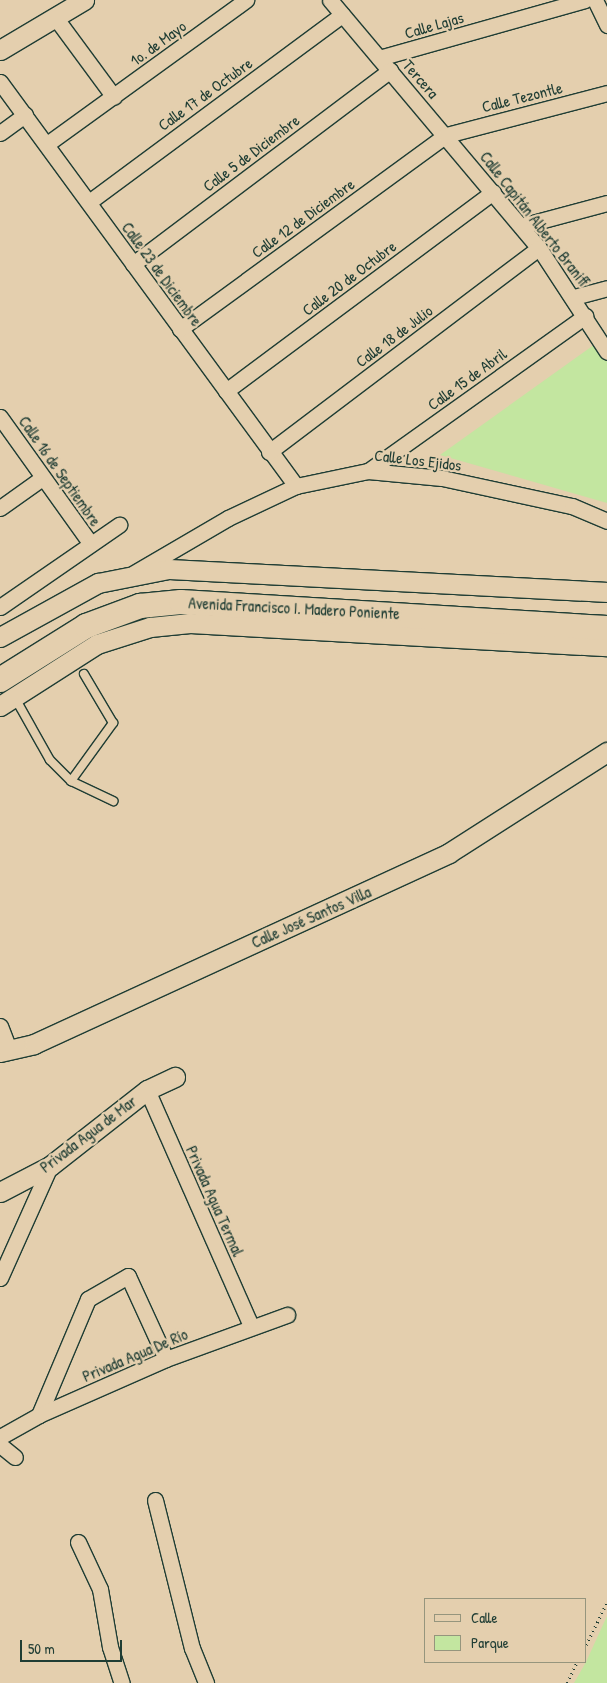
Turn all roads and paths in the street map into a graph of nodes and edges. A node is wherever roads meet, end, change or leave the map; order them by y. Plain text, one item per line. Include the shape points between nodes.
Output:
1 (84, 0) edge
2 (246, 0) edge
3 (330, 0) edge
4 (585, 0) edge
5 (595, 0) edge
6 (342, 15) junction
7 (55, 17) junction
8 (607, 25) edge
9 (0, 50) edge
10 (379, 58) junction
11 (390, 70) junction
12 (0, 82) edge
13 (607, 93) edge
14 (114, 97) junction
15 (24, 115) junction
16 (0, 132) edge
17 (446, 135) junction
18 (47, 144) junction
19 (493, 192) junction
20 (89, 202) junction
21 (607, 203) edge
22 (521, 226) junction
23 (539, 248) junction
24 (133, 264) junction
25 (607, 288) edge
26 (574, 297) junction
27 (586, 316) junction
28 (180, 329) junction
29 (607, 352) edge
30 (226, 391) junction
31 (0, 417) edge
32 (269, 452) junction
33 (368, 471) junction
34 (42, 478) junction
35 (296, 486) junction
36 (0, 508) edge
37 (607, 521) edge
38 (119, 524) dead end
39 (91, 544) junction
40 (124, 578) junction
41 (607, 592) edge
42 (0, 607) edge
43 (607, 612) edge
44 (607, 628) edge
45 (0, 637) edge
46 (607, 646) edge
47 (0, 664) edge
48 (84, 674) dead end
49 (5, 694) edge
50 (607, 752) edge
51 (71, 781) junction
52 (114, 800) dead end
53 (0, 1026) edge
54 (5, 1051) edge
55 (175, 1077) dead end
56 (147, 1090) junction
57 (50, 1166) junction
58 (0, 1192) edge
59 (0, 1278) edge
60 (288, 1315) dead end
61 (251, 1326) junction
62 (166, 1360) junction
63 (39, 1414) junction
64 (0, 1437) edge
65 (0, 1445) edge
66 (15, 1456) dead end
67 (155, 1500) dead end
68 (78, 1542) dead end
69 (607, 1602) edge
70 (587, 1643) edge
71 (577, 1663) edge
72 (122, 1683) edge
73 (206, 1683) edge
74 (567, 1683) edge

1 - 7 street
2 - 14 street, 1o. de Mayo
3 - 6 street, Tercera
4 - 10 street, Calle Lajas
5 - 8 street
6 - 10 street, Tercera
6 - 20 street, Calle 17 de Octubre
7 - 9 street
7 - 14 street
10 - 11 street, Tercera
11 - 17 street, Tercera
11 - 24 street, Calle 5 de Diciembre
12 - 15 street, Calle 23 de Diciembre
13 - 17 street, Calle Tezontle
14 - 18 street, 1o. de Mayo
15 - 16 street
15 - 18 street, Calle 23 de Diciembre
17 - 19 street, Calle Capitán Alberto Braniff
17 - 28 street, Calle 12 de Diciembre
18 - 20 street, Calle 23 de Diciembre
19 - 22 street, Calle Capitán Alberto Braniff
19 - 30 street, Calle 20 de Octubre
20 - 24 street, Calle 23 de Diciembre
21 - 22 street
22 - 23 street, Calle Capitán Alberto Braniff
23 - 26 street, Calle Capitán Alberto Braniff
23 - 32 street, Calle 18 de Julio
24 - 28 street, Calle 23 de Diciembre
25 - 26 street
26 - 27 street, Calle Capitán Alberto Braniff
27 - 29 street, Calle Capitán Alberto Braniff
27 - 33 street, Calle 15 de Abril
28 - 30 street, Calle 23 de Diciembre
30 - 32 street, Calle 23 de Diciembre
31 - 34 street, Calle 16 de Septiembre
32 - 35 street, Calle 23 de Diciembre
33 - 35 street, Calle Los Ejidos
33 - 37 street, Calle Los Ejidos via 442,478 572,506
34 - 36 street
34 - 39 street, Calle 16 de Septiembre
35 - 40 street, Calle Los Ejidos via 228,518
38 - 39 street
39 - 42 street
40 - 41 street via 169,568 225,568
40 - 45 street via 67,596
43 - 47 main road, Avenida Francisco I. Madero Poniente via 177,587 134,593 78,614
44 - 49 main road, Avenida Francisco I. Madero Poniente via 181,602 140,606 86,626
46 - 49 street via 190,623 150,627 97,644
48 - 51 lane via 113,723
49 - 51 lane via 50,760
50 - 54 street, Calle José Santos Villa via 449,853 34,1044
51 - 52 lane
53 - 54 street
55 - 56 street, Privada Agua de Mar
56 - 57 street, Privada Agua de Mar
56 - 61 street, Privada Agua Termal
57 - 58 street, Privada Agua de Mar
57 - 59 street
60 - 61 street, Privada Agua De Río
61 - 62 street, Privada Agua De Río
62 - 63 street, Privada Agua De Río
62 - 63 street via 128,1276 88,1299
63 - 64 street, Privada Agua De Río
65 - 66 street
67 - 73 street
68 - 72 street via 100,1589 110,1647
69 - 70 path
71 - 74 path

